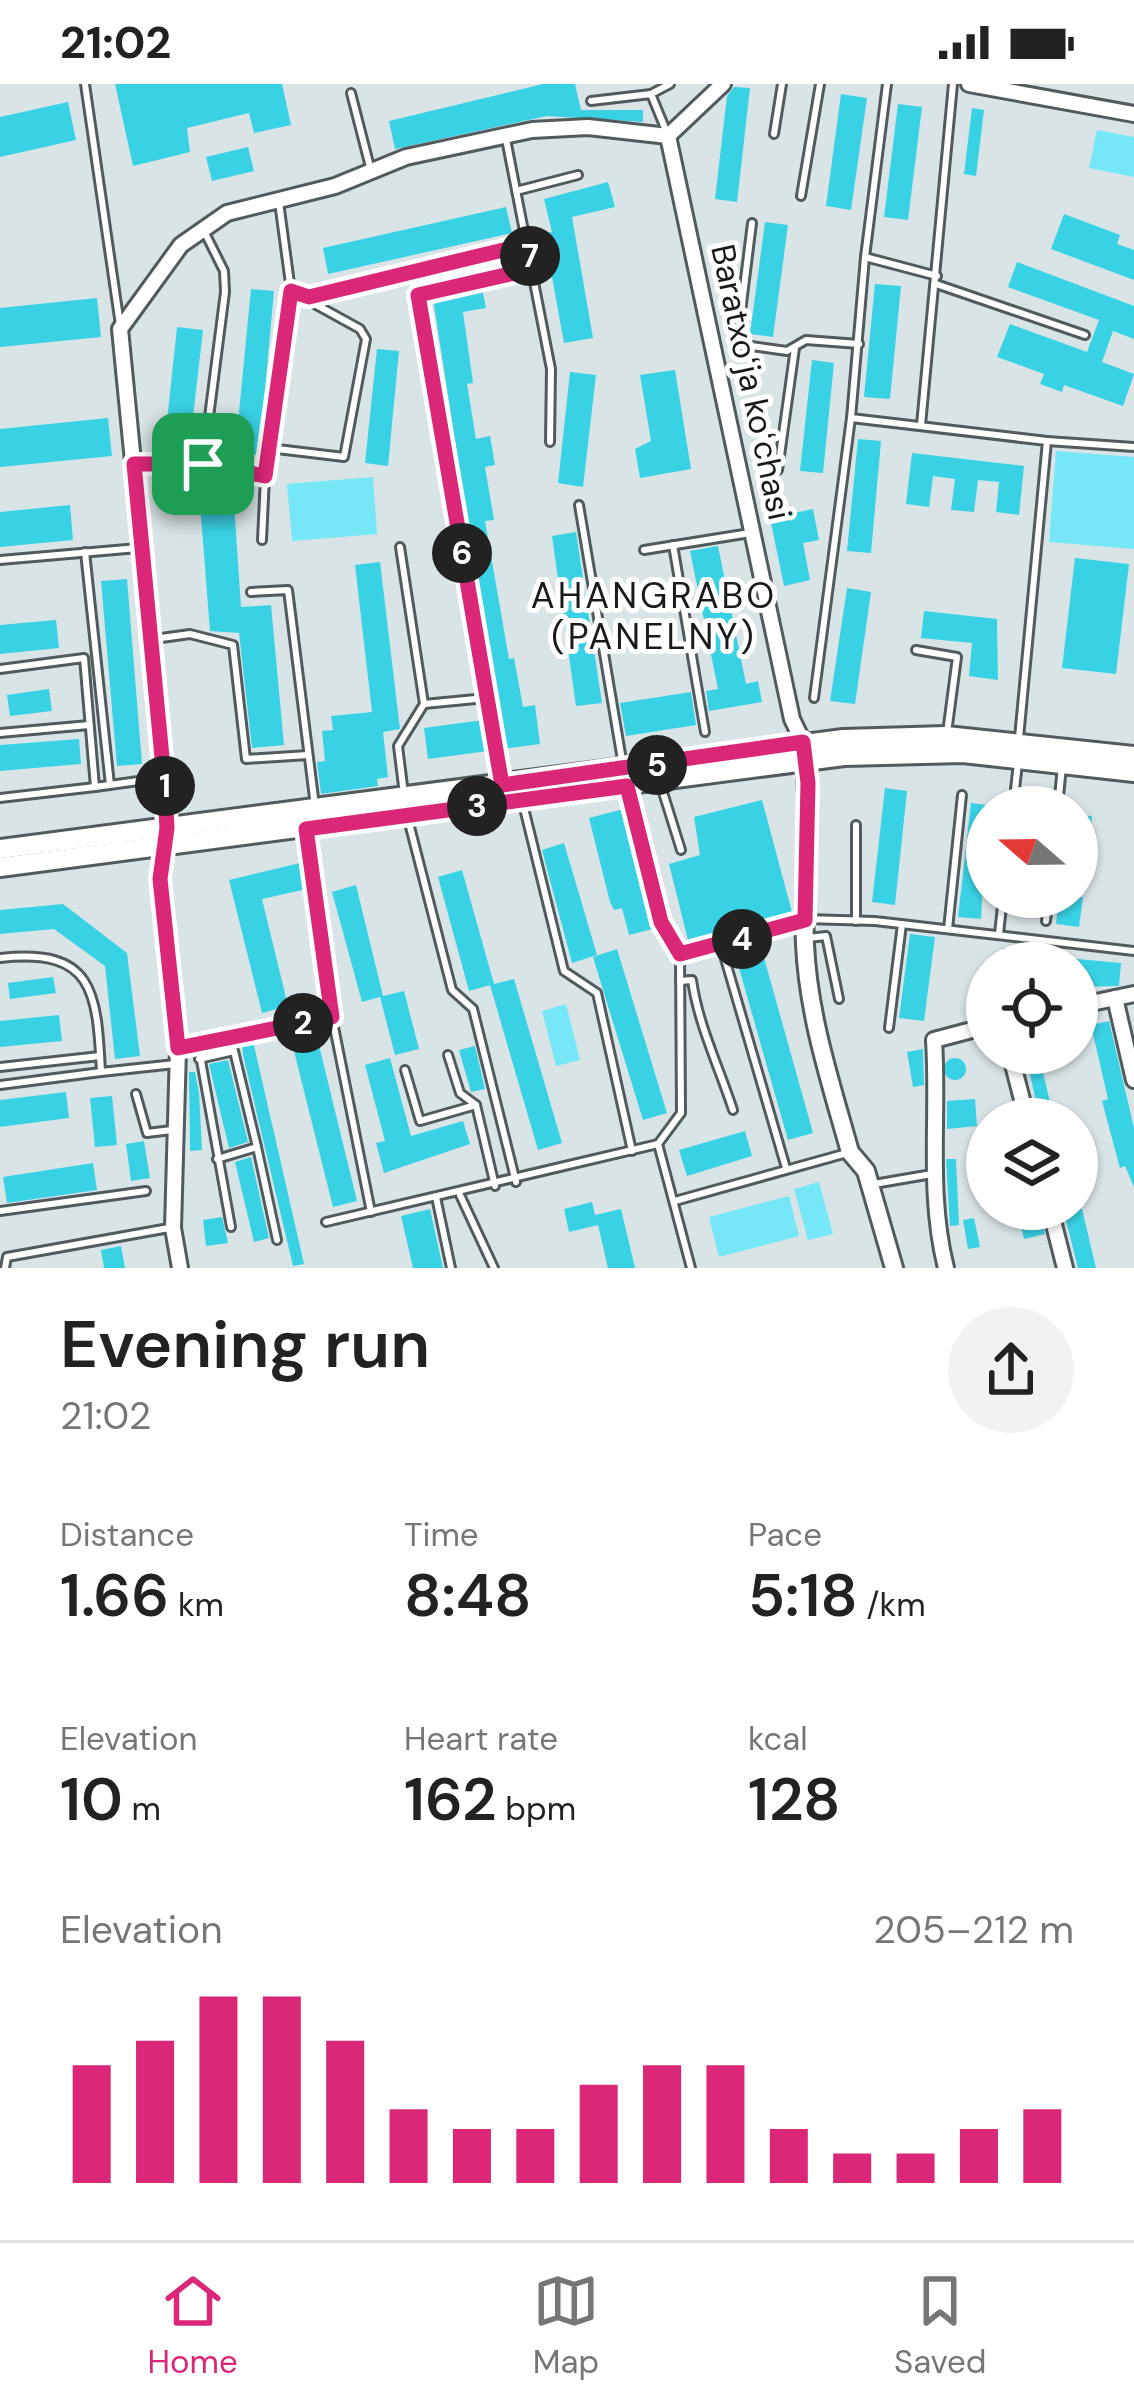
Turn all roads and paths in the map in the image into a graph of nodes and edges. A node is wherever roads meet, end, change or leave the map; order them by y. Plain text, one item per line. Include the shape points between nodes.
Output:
1 (85, 84) edge
2 (670, 84) edge
3 (723, 84) edge
4 (782, 84) edge
5 (820, 84) edge
6 (887, 84) edge
7 (953, 84) edge
8 (970, 84) edge
9 (1053, 92) edge
10 (351, 93) dead end
11 (651, 94) junction
12 (591, 101) dead end
13 (1134, 114) edge
14 (774, 134) dead end
15 (506, 136) junction
16 (668, 136) junction
17 (372, 174) junction
18 (578, 176) dead end
19 (516, 191) junction
20 (801, 196) dead end
21 (279, 199) junction
22 (752, 223) dead end
23 (201, 227) junction
24 (528, 244) junction
25 (865, 256) junction
26 (532, 269) junction
27 (936, 280) junction
28 (291, 291) junction
29 (309, 297) junction
30 (120, 329) junction
31 (1084, 334) dead end
32 (859, 344) junction
33 (795, 348) junction
34 (851, 418) junction
35 (921, 425) junction
36 (1047, 441) junction
37 (550, 442) dead end
38 (1134, 446) edge
39 (268, 448) junction
40 (134, 464) junction
41 (203, 464) junction
42 (778, 470) dead end
43 (265, 476) junction
44 (579, 506) dead end
45 (753, 532) junction
46 (262, 540) dead end
47 (674, 545) junction
48 (141, 547) junction
49 (400, 548) dead end
50 (644, 550) dead end
51 (85, 552) junction
52 (0, 560) edge
53 (251, 592) dead end
54 (151, 639) junction
55 (916, 650) dead end
56 (0, 669) edge
57 (488, 698) junction
58 (814, 698) dead end
59 (424, 704) junction
60 (89, 725) junction
61 (705, 732) dead end
62 (0, 733) edge
63 (946, 736) junction
64 (1134, 747) edge
65 (1018, 749) junction
66 (804, 751) junction
67 (308, 755) junction
68 (1062, 763) junction
69 (1133, 764) edge
70 (164, 778) junction
71 (625, 778) junction
72 (660, 782) junction
73 (110, 785) junction
74 (502, 785) junction
75 (1015, 786) edge
76 (1060, 786) edge
77 (94, 787) junction
78 (962, 795) dead end
79 (0, 798) edge
80 (522, 800) junction
81 (406, 807) junction
82 (311, 819) junction
83 (856, 825) dead end
84 (166, 837) junction
85 (0, 849) edge
86 (681, 850) dead end
87 (0, 867) edge
88 (1001, 918) edge
89 (1046, 918) edge
90 (856, 921) junction
91 (1046, 922) dead end
92 (902, 924) junction
93 (805, 929) junction
94 (948, 929) junction
95 (999, 934) junction
96 (721, 945) junction
97 (1134, 950) edge
98 (680, 954) junction
99 (0, 958) edge
100 (680, 982) junction
101 (1134, 994) edge
102 (1115, 998) junction
103 (839, 999) dead end
104 (1098, 1002) edge
105 (332, 1017) junction
106 (890, 1028) dead end
107 (966, 1032) edge
108 (198, 1044) junction
109 (448, 1055) dead end
110 (100, 1056) junction
111 (178, 1056) junction
112 (199, 1059) junction
113 (0, 1067) edge
114 (406, 1070) dead end
115 (101, 1072) junction
116 (1134, 1080) edge
117 (0, 1085) edge
118 (136, 1094) dead end
119 (476, 1105) junction
120 (733, 1110) dead end
121 (175, 1129) junction
122 (658, 1144) junction
123 (257, 1148) junction
124 (632, 1151) junction
125 (850, 1152) junction
126 (217, 1159) junction
127 (786, 1168) junction
128 (932, 1174) junction
129 (516, 1182) junction
130 (870, 1185) junction
131 (495, 1186) junction
132 (146, 1191) dead end
133 (460, 1194) junction
134 (436, 1197) junction
135 (674, 1202) junction
136 (0, 1211) edge
137 (371, 1212) junction
138 (326, 1222) dead end
139 (231, 1227) dead end
140 (172, 1228) junction
141 (1055, 1230) edge
142 (278, 1240) dead end
143 (4, 1255) edge
144 (5, 1268) edge
145 (180, 1268) edge
146 (451, 1268) edge
147 (494, 1268) edge
148 (691, 1268) edge
149 (894, 1268) edge
150 (946, 1268) edge
151 (1065, 1268) edge

1 - 30 lane
2 - 11 lane
3 - 16 street
4 - 14 lane
5 - 20 lane
6 - 25 lane
7 - 27 lane
8 - 9 street
9 - 13 street
10 - 17 lane
11 - 12 lane
11 - 16 lane
15 - 16 street via 574,127
15 - 17 street via 406,157
15 - 19 lane
16 - 45 street, Baratxoʻja koʻchasi
17 - 21 street
18 - 19 lane
19 - 24 lane
21 - 23 street
21 - 28 lane
22 - 33 lane via 737,344
23 - 30 street
23 - 41 lane via 224,271 225,292
24 - 26 lane
24 - 29 lane
25 - 27 lane
25 - 32 lane
26 - 37 lane via 551,369
26 - 57 lane via 418,295
27 - 31 lane
27 - 35 lane
28 - 29 lane
28 - 39 lane
29 - 39 lane via 366,338 344,457
30 - 40 street
32 - 33 lane via 806,340
32 - 34 lane
33 - 42 lane
34 - 35 lane
34 - 58 lane
35 - 36 lane
36 - 38 lane
36 - 65 lane
39 - 43 lane
40 - 41 lane
40 - 48 street
41 - 43 lane
43 - 46 lane
44 - 71 lane
45 - 47 lane
45 - 66 street, Baratxoʻja koʻchasi
47 - 50 lane
47 - 61 lane
48 - 51 lane
48 - 54 street
49 - 59 lane
51 - 52 lane
51 - 73 lane
53 - 67 lane via 288,590
54 - 67 lane via 190,634 233,645 246,759
54 - 70 street
55 - 63 lane via 958,656
56 - 60 lane via 84,658
57 - 59 lane
57 - 74 lane
59 - 81 lane via 398,746
60 - 62 lane
60 - 77 lane
63 - 65 main road
63 - 66 main road
64 - 69 street
65 - 66 main road
65 - 68 main road
65 - 69 main road
65 - 75 lane
66 - 71 main road
66 - 72 main road
66 - 93 street, Baratxoʻja koʻchasi
67 - 82 lane
68 - 69 main road
68 - 76 lane
70 - 73 lane
70 - 84 street
71 - 72 main road
71 - 74 main road
71 - 80 main road
71 - 98 lane via 661,922
72 - 86 lane
73 - 77 lane
74 - 81 main road
77 - 79 lane
78 - 94 lane
80 - 81 main road
80 - 124 lane via 564,971 597,993
81 - 82 main road
81 - 129 lane via 452,990 473,1009
82 - 84 main road
82 - 105 lane
83 - 90 lane
84 - 85 main road
84 - 87 main road
84 - 111 street via 160,879
88 - 95 lane
89 - 91 lane
90 - 92 lane
90 - 93 lane
92 - 94 lane
92 - 106 lane
93 - 96 lane
93 - 103 lane via 826,936
93 - 125 street, Baratxoʻja koʻchasi via 811,999
94 - 95 lane
95 - 97 lane
96 - 98 lane
96 - 127 lane
98 - 100 lane
99 - 110 lane via 44,953 76,967 90,988
100 - 120 lane via 692,980
100 - 122 lane via 681,1113
101 - 102 street
102 - 104 street
102 - 116 street
105 - 108 lane
105 - 137 lane
107 - 128 street via 934,1040 939,1115
108 - 111 lane
108 - 112 lane
109 - 119 lane via 460,1094
110 - 113 lane
110 - 115 lane
111 - 115 lane
111 - 121 street
112 - 123 lane via 234,1051
112 - 126 lane
114 - 119 lane via 420,1121
115 - 117 lane
118 - 121 lane via 147,1133
119 - 131 lane
121 - 140 street
122 - 124 lane
122 - 135 lane
123 - 126 lane
123 - 142 lane
124 - 129 lane
125 - 127 lane
125 - 130 street, Baratxoʻja koʻchasi
126 - 139 lane
127 - 135 lane
128 - 130 lane
128 - 150 street
129 - 131 lane
130 - 149 street, Baratxoʻja koʻchasi
131 - 133 lane
132 - 136 lane
133 - 134 lane
133 - 147 lane
134 - 137 lane
134 - 146 lane
135 - 148 lane
137 - 138 lane
140 - 143 lane
140 - 145 street
141 - 151 street
143 - 144 lane

